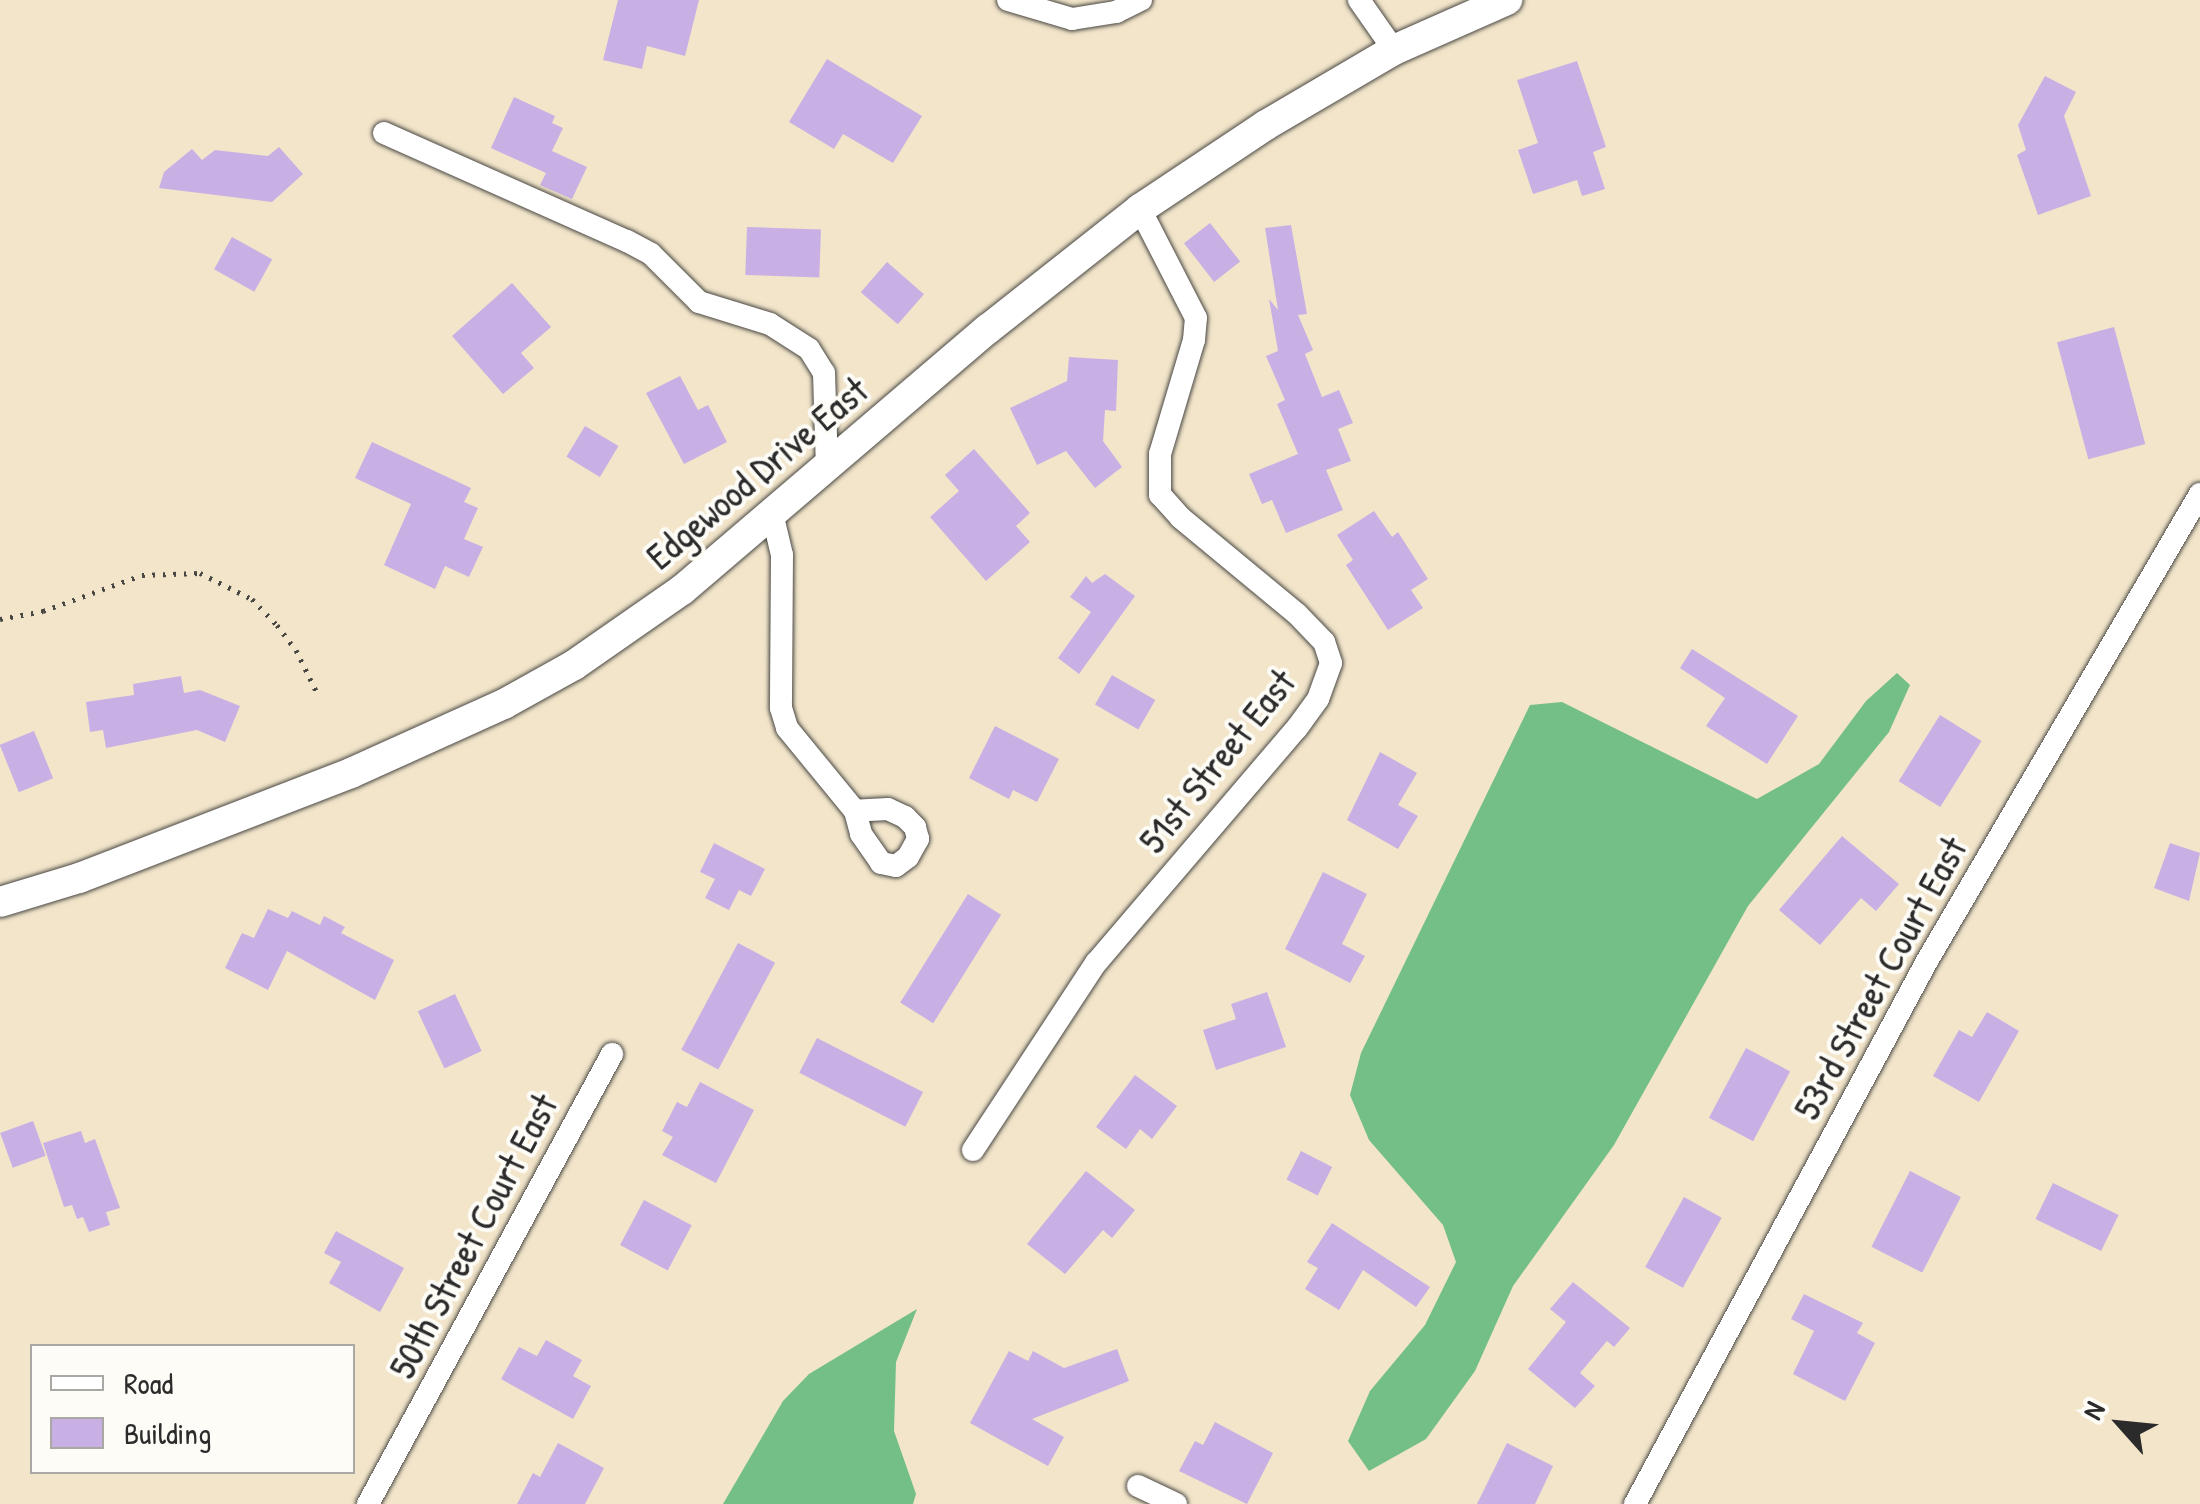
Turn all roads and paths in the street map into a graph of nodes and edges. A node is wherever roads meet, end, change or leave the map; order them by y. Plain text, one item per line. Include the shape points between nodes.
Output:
1 (1008, 0) edge
2 (1141, 0) edge
3 (1359, 0) edge
4 (1507, 0) edge
5 (1394, 50) junction
6 (384, 133) dead end
7 (1140, 209) junction
8 (827, 470) junction
9 (2200, 494) edge
10 (772, 513) junction
11 (0, 619) edge
12 (319, 697) dead end
13 (856, 810) dead end
14 (0, 902) edge
15 (612, 1054) dead end
16 (973, 1150) dead end
17 (1138, 1486) dead end
18 (368, 1504) edge
19 (1176, 1504) edge
20 (1636, 1504) edge

1 - 2 street via 1072,19
3 - 5 street
4 - 5 street, Edgewood Drive East
5 - 7 street, Edgewood Drive East
6 - 8 street via 628,241 652,254 700,302 770,324 810,349 824,373
7 - 8 street, Edgewood Drive East via 988,329
7 - 16 street, 51st Street East via 1196,318 1160,454 1160,495 1297,614 1324,642 1331,663 1318,699 1297,728 1096,964
8 - 10 street, Edgewood Drive East
9 - 20 street, 53rd Street Court East via 1928,961
10 - 13 street via 782,555 781,708 798,745
10 - 14 street, Edgewood Drive East via 612,641 504,704 351,773
11 - 12 path via 142,576 200,573 252,599 277,625
15 - 18 street, 50th Street Court East
17 - 19 street

